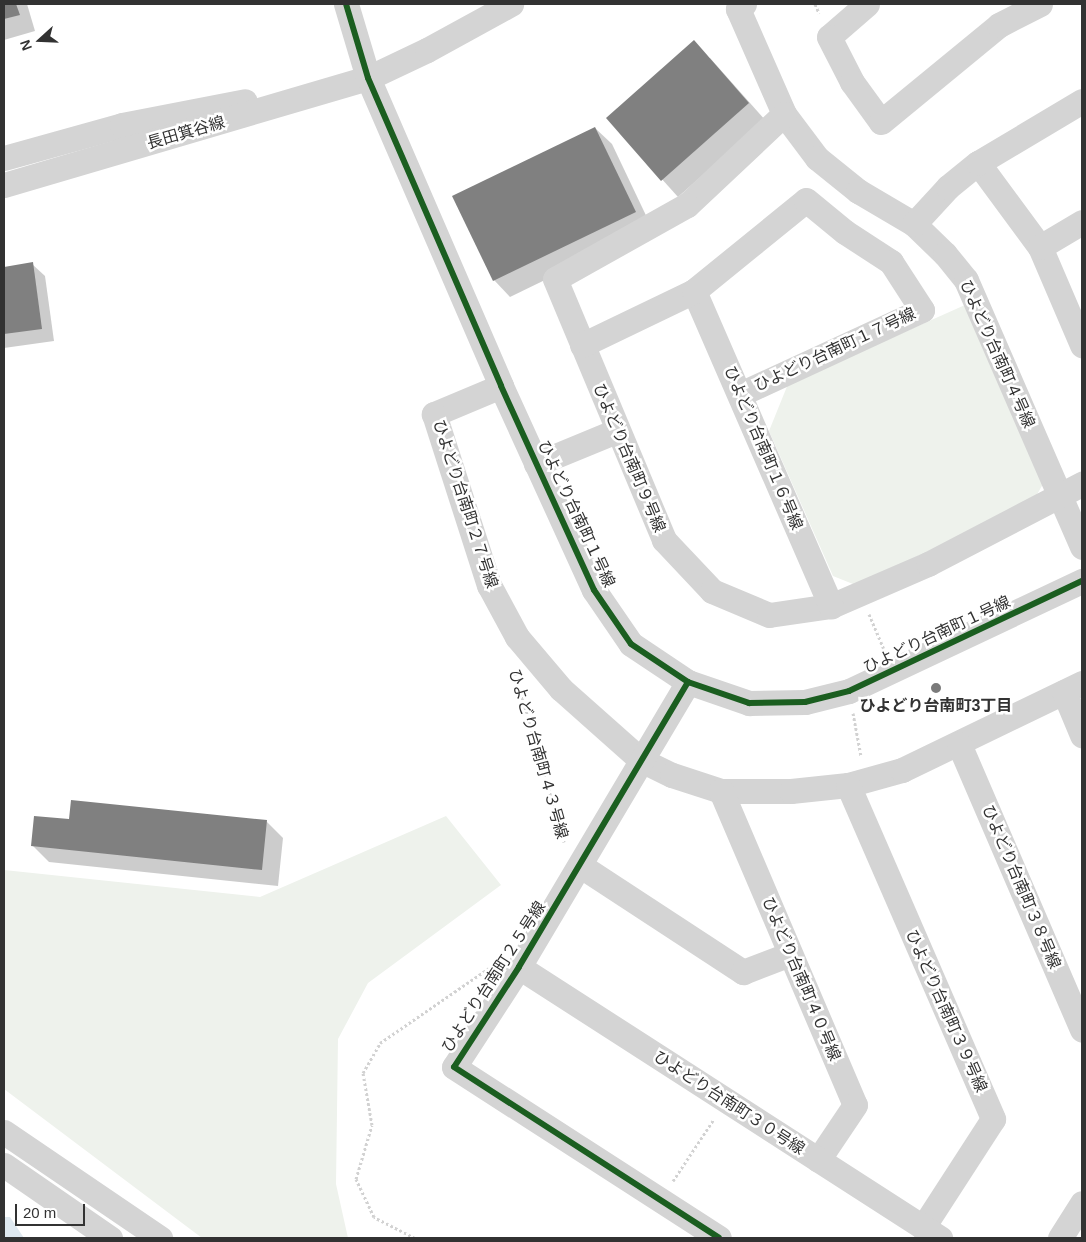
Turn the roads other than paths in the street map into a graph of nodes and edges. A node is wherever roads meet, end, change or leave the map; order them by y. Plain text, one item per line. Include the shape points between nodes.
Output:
1 (346, 4) edge
2 (511, 4) edge
3 (744, 4) edge
4 (866, 4) edge
5 (1040, 4) edge
6 (368, 78) junction
7 (1082, 101) edge
8 (784, 114) junction
9 (4, 158) edge
10 (978, 163) junction
11 (4, 185) edge
12 (1082, 222) edge
13 (914, 224) junction
14 (1040, 248) junction
15 (694, 290) junction
16 (582, 345) junction
17 (1082, 345) edge
18 (501, 386) junction
19 (740, 394) junction
20 (616, 431) junction
21 (536, 464) junction
22 (1082, 484) edge
23 (1060, 496) junction
24 (1082, 547) edge
25 (1082, 582) edge
26 (831, 606) junction
27 (688, 682) junction
28 (1073, 688) edge
29 (1082, 735) edge
30 (959, 744) junction
31 (641, 760) junction
32 (857, 783) junction
33 (721, 791) junction
34 (578, 871) junction
35 (790, 954) junction
36 (519, 967) junction
37 (1082, 1030) edge
38 (4, 1132) edge
39 (818, 1160) junction
40 (4, 1166) edge
41 (1082, 1203) edge
42 (932, 1233) edge
43 (110, 1238) edge
44 (160, 1238) edge
45 (719, 1238) edge
46 (1060, 1238) edge

1 - 6 street, ひよどり台南町１号線
2 - 6 street, 長田箕谷線
3 - 8 street, ひよどり台南町４号線 via 738,8
4 - 5 street via 829,37 852,82 881,122 999,25
6 - 9 street, 長田箕谷線 via 122,125
6 - 11 street, 長田箕谷線
6 - 18 street, ひよどり台南町１号線
7 - 10 street
8 - 13 street, ひよどり台南町４号線 via 824,163 858,191
8 - 16 street, ひよどり台南町９号線 via 687,204 555,279
10 - 13 street via 948,187
10 - 14 street
12 - 14 street
13 - 23 street, ひよどり台南町４号線 via 966,280
14 - 17 street
15 - 16 street, ひよどり台南町１７号線
15 - 19 street, ひよどり台南町１６号線
15 - 19 street, ひよどり台南町１７号線 via 806,200 845,232 891,262 922,310
16 - 20 street, ひよどり台南町９号線
18 - 21 street, ひよどり台南町１号線
18 - 31 street, ひよどり台南町２７号線 via 434,414 489,585 517,637 561,688
19 - 26 street, ひよどり台南町１６号線
20 - 21 street
20 - 26 street, ひよどり台南町９号線 via 664,540 712,591 769,615
21 - 27 street, ひよどり台南町１号線 via 594,590 631,644
22 - 23 street, ひよどり台南町９号線
23 - 24 street, ひよどり台南町４号線
23 - 26 street, ひよどり台南町９号線 via 860,595
25 - 27 street, ひよどり台南町１号線 via 849,691 805,702 749,703
27 - 31 street, ひよどり台南町２５号線
28 - 29 street
28 - 30 street
30 - 32 street via 902,770
30 - 37 street, ひよどり台南町３８号線
31 - 33 street via 672,775
31 - 34 street, ひよどり台南町２５号線
32 - 33 street via 791,791
32 - 42 street, ひよどり台南町３９号線 via 993,1119
33 - 35 street, ひよどり台南町４０号線
34 - 35 street via 743,972
34 - 36 street, ひよどり台南町２５号線
35 - 39 street, ひよどり台南町４０号線 via 855,1104
36 - 39 street, ひよどり台南町３０号線
36 - 45 street, ひよどり台南町２５号線 via 454,1066
38 - 44 street
39 - 42 street, ひよどり台南町３０号線
40 - 43 street
41 - 46 street

